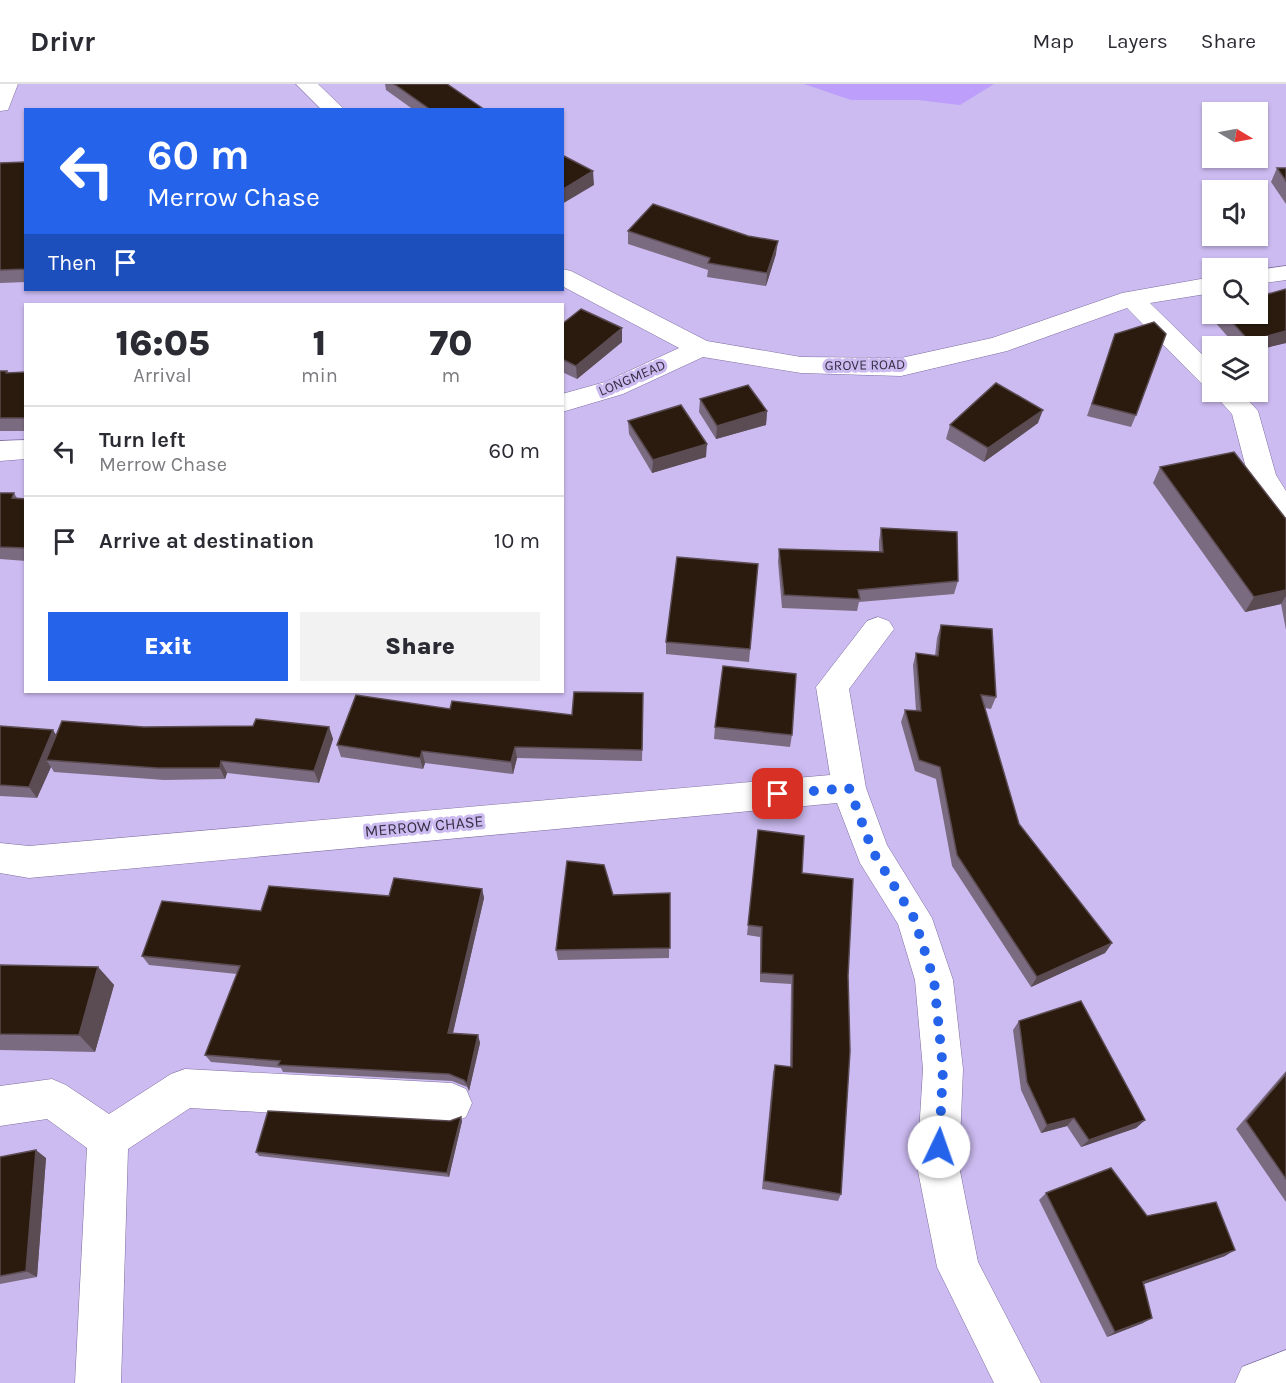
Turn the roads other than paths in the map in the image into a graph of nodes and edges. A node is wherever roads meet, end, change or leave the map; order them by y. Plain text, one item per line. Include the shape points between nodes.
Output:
1 (8, 84) edge
2 (306, 84) edge
3 (0, 105) edge
4 (333, 108) edge
5 (1286, 273) edge
6 (1268, 275) edge
7 (564, 277) edge
8 (1202, 287) edge
9 (1131, 298) junction
10 (700, 348) junction
11 (1202, 369) edge
12 (564, 402) edge
13 (1236, 402) edge
14 (24, 449) edge
15 (0, 451) edge
16 (1286, 514) edge
17 (878, 629) dead end
18 (849, 788) junction
19 (0, 858) edge
20 (452, 1103) dead end
21 (0, 1106) edge
22 (108, 1138) junction
23 (1286, 1372) edge
24 (98, 1383) edge
25 (1018, 1383) edge
26 (1258, 1383) edge

1 - 3 street
2 - 4 street
5 - 6 street
7 - 10 street, GROVE ROAD
8 - 9 street, GROVE ROAD
9 - 10 street, GROVE ROAD via 998,345 901,367 801,365
9 - 11 street
10 - 12 street, LONGMEAD via 614,388
13 - 16 street via 1245,411 1262,476
14 - 15 street
17 - 18 street via 832,687
18 - 19 street, MERROW CHASE via 29,862
18 - 25 street via 873,852 914,918 934,980 943,1069 938,1166 958,1267
20 - 22 street via 185,1088
21 - 22 street via 52,1099
22 - 24 street
23 - 26 street

